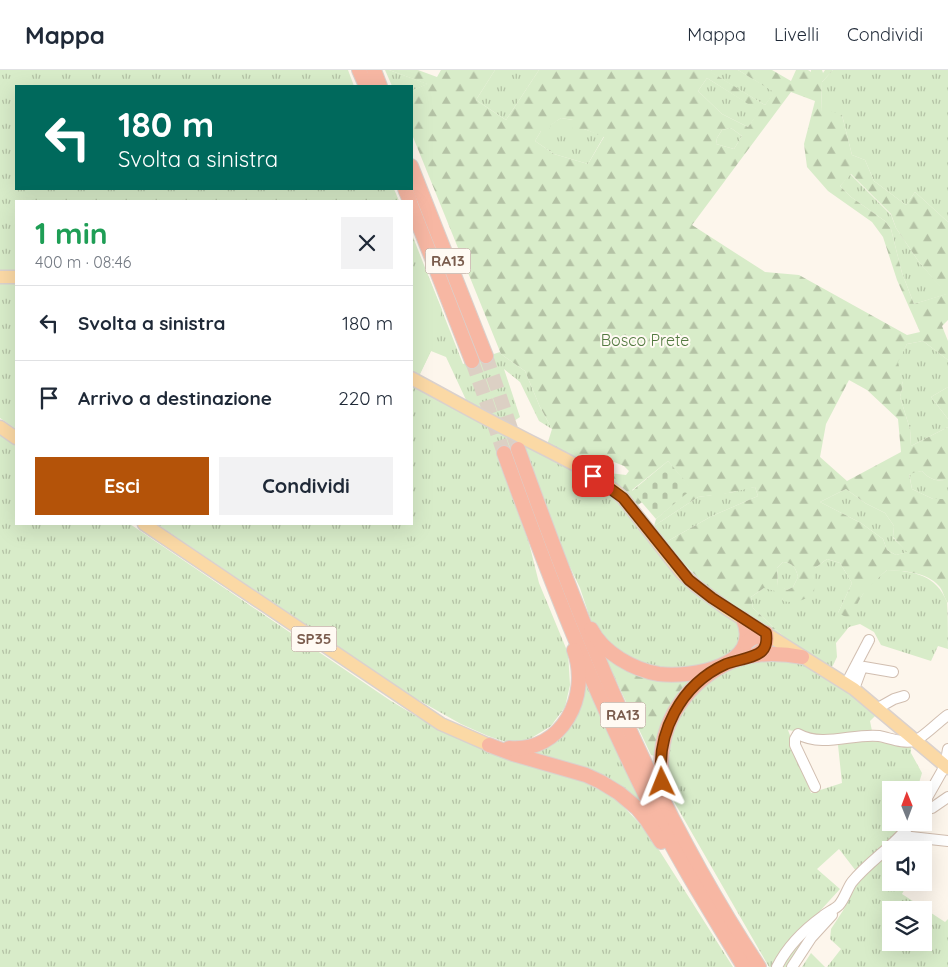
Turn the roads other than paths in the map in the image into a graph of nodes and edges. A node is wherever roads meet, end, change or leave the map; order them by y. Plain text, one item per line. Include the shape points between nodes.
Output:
1 (359, 70) edge
2 (374, 70) edge
3 (366, 85) edge
4 (380, 85) edge
5 (413, 172) edge
6 (413, 208) edge
7 (0, 277) edge
8 (15, 277) edge
9 (413, 379) edge
10 (0, 427) edge
11 (15, 437) edge
12 (518, 449) tunnel mouth
13 (504, 453) tunnel mouth
14 (145, 525) edge
15 (542, 538) junction
16 (743, 619) junction
17 (766, 633) junction
18 (869, 640) dead end
19 (746, 643) junction
20 (756, 655) junction
21 (802, 657) junction
22 (725, 665) junction
23 (893, 672) dead end
24 (850, 687) junction
25 (904, 696) dead end
26 (878, 708) junction
27 (948, 715) edge
28 (915, 740) junction
29 (489, 745) junction
30 (947, 759) edge
31 (816, 788) dead end
32 (932, 788) edge
33 (948, 797) edge
34 (932, 808) edge
35 (906, 831) edge
36 (902, 836) junction
37 (948, 840) edge
38 (838, 906) junction
39 (780, 962) edge
40 (744, 967) edge
41 (760, 967) edge
42 (792, 967) edge

1 - 3 highway
2 - 4 highway
5 - 6 highway, RA13 via 479,359
7 - 8 main road
9 - 16 main road via 612,488 689,580
10 - 11 main road
12 - 15 highway, RA13
13 - 15 highway, RA13
14 - 29 main road, SP35 via 434,719
15 - 22 highway via 569,573 593,632 613,654 659,674 688,674
15 - 29 highway via 549,585 576,656 579,682 576,699 566,722 547,740 524,748
15 - 40 highway, RA13 via 607,713 646,796
15 - 41 highway, RA13 via 647,767 693,856
16 - 17 main road
16 - 19 highway
17 - 19 highway
17 - 20 highway via 765,647
17 - 21 main road
18 - 24 street
19 - 22 highway
20 - 21 highway
20 - 22 highway
21 - 24 main road
22 - 41 highway via 699,683 676,709 665,735 661,773 685,832
23 - 24 street via 864,667
24 - 26 main road
25 - 26 street
26 - 28 main road
27 - 28 street
28 - 30 main road
28 - 31 street via 905,742 867,735 827,740 798,734 795,745
29 - 40 highway via 586,775 637,808
30 - 32 street
33 - 34 street
35 - 36 street
36 - 37 street
36 - 38 street via 852,882
38 - 39 street via 793,944
38 - 42 street

